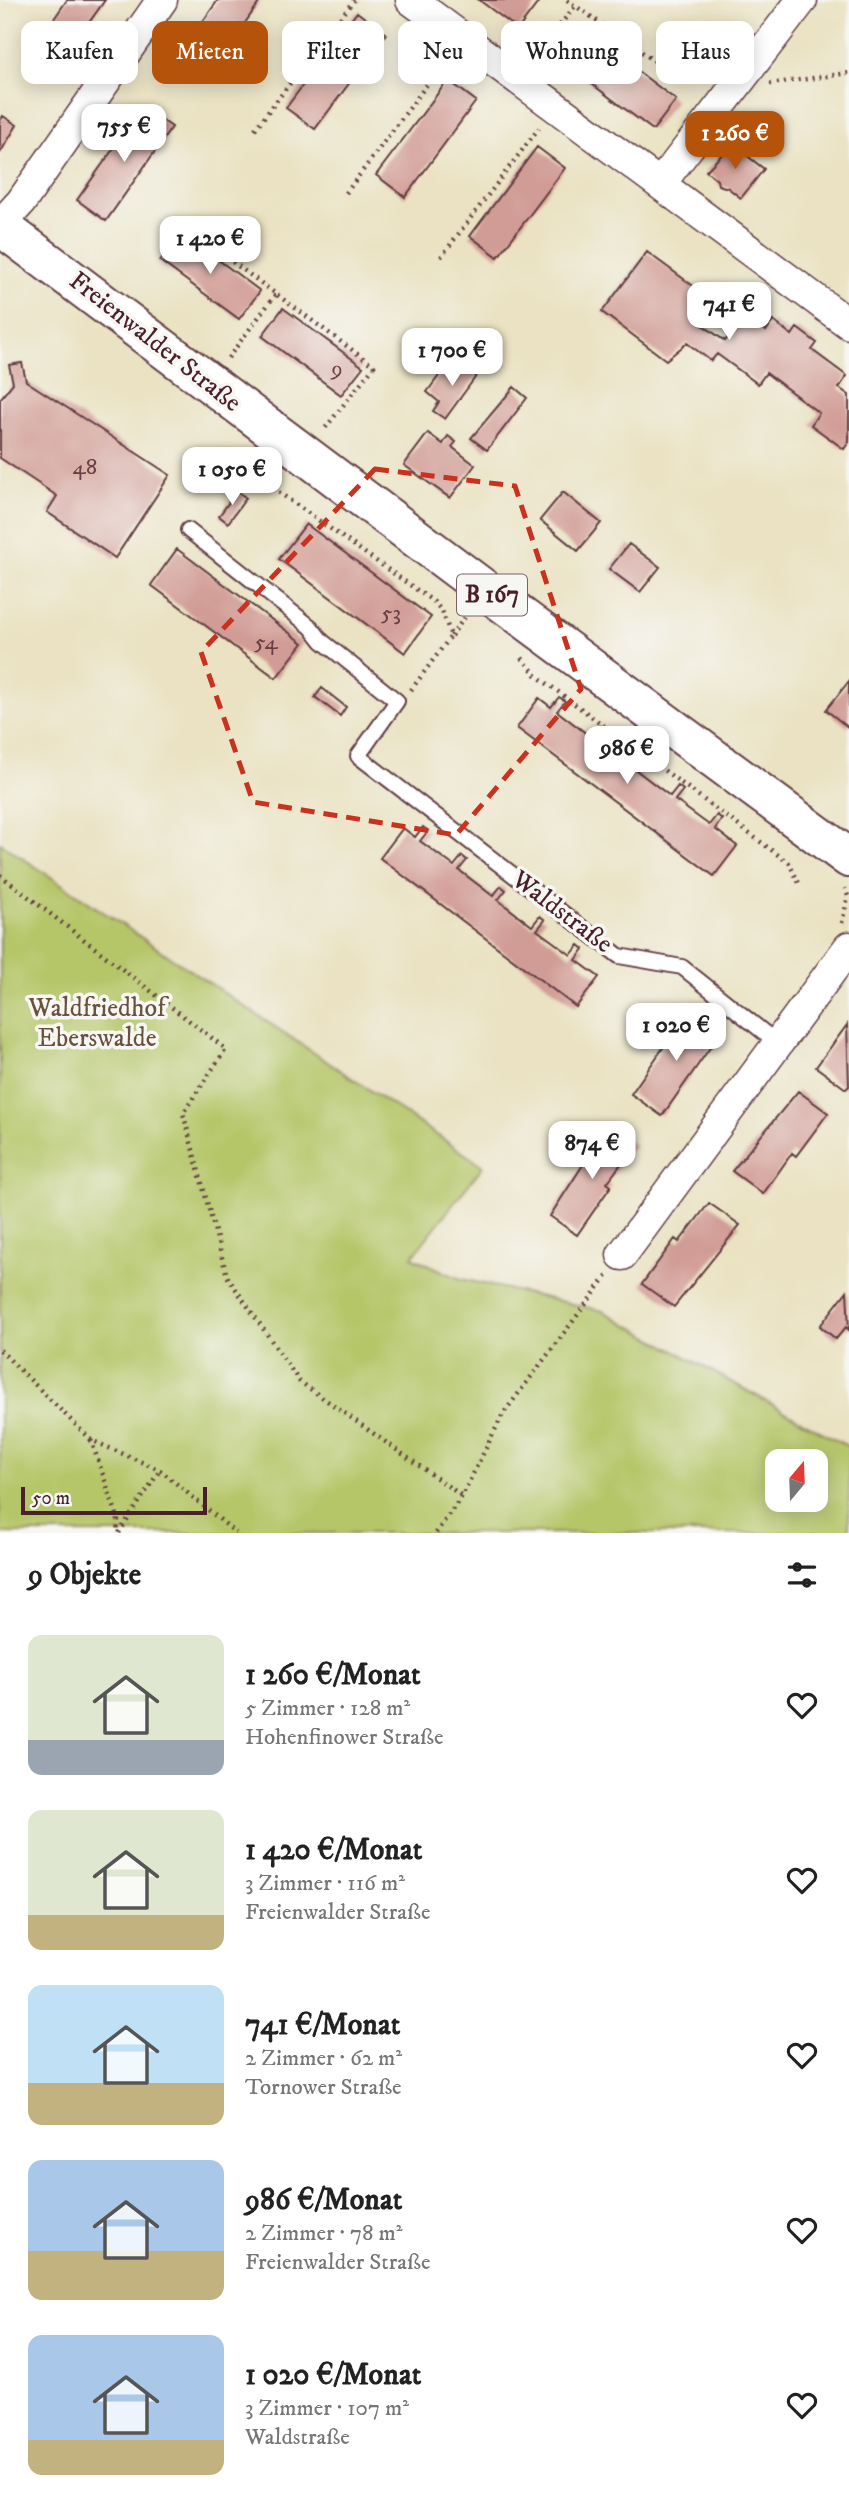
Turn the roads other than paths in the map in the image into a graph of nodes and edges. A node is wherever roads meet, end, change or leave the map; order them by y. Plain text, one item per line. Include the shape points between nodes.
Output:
1 (162, 0) edge
2 (411, 0) edge
3 (802, 0) edge
4 (660, 184) junction
5 (0, 225) edge
6 (849, 324) edge
7 (188, 530) dead end
8 (846, 870) edge
9 (842, 939) edge
10 (776, 1042) junction
11 (622, 1255) road end

1 - 5 street
2 - 4 street
3 - 4 street
4 - 6 street
5 - 8 main road, Freienwalder Straße / B 167
7 - 10 lane, Waldstraße via 397,701 358,756 620,956 682,967
9 - 10 street
10 - 11 street

